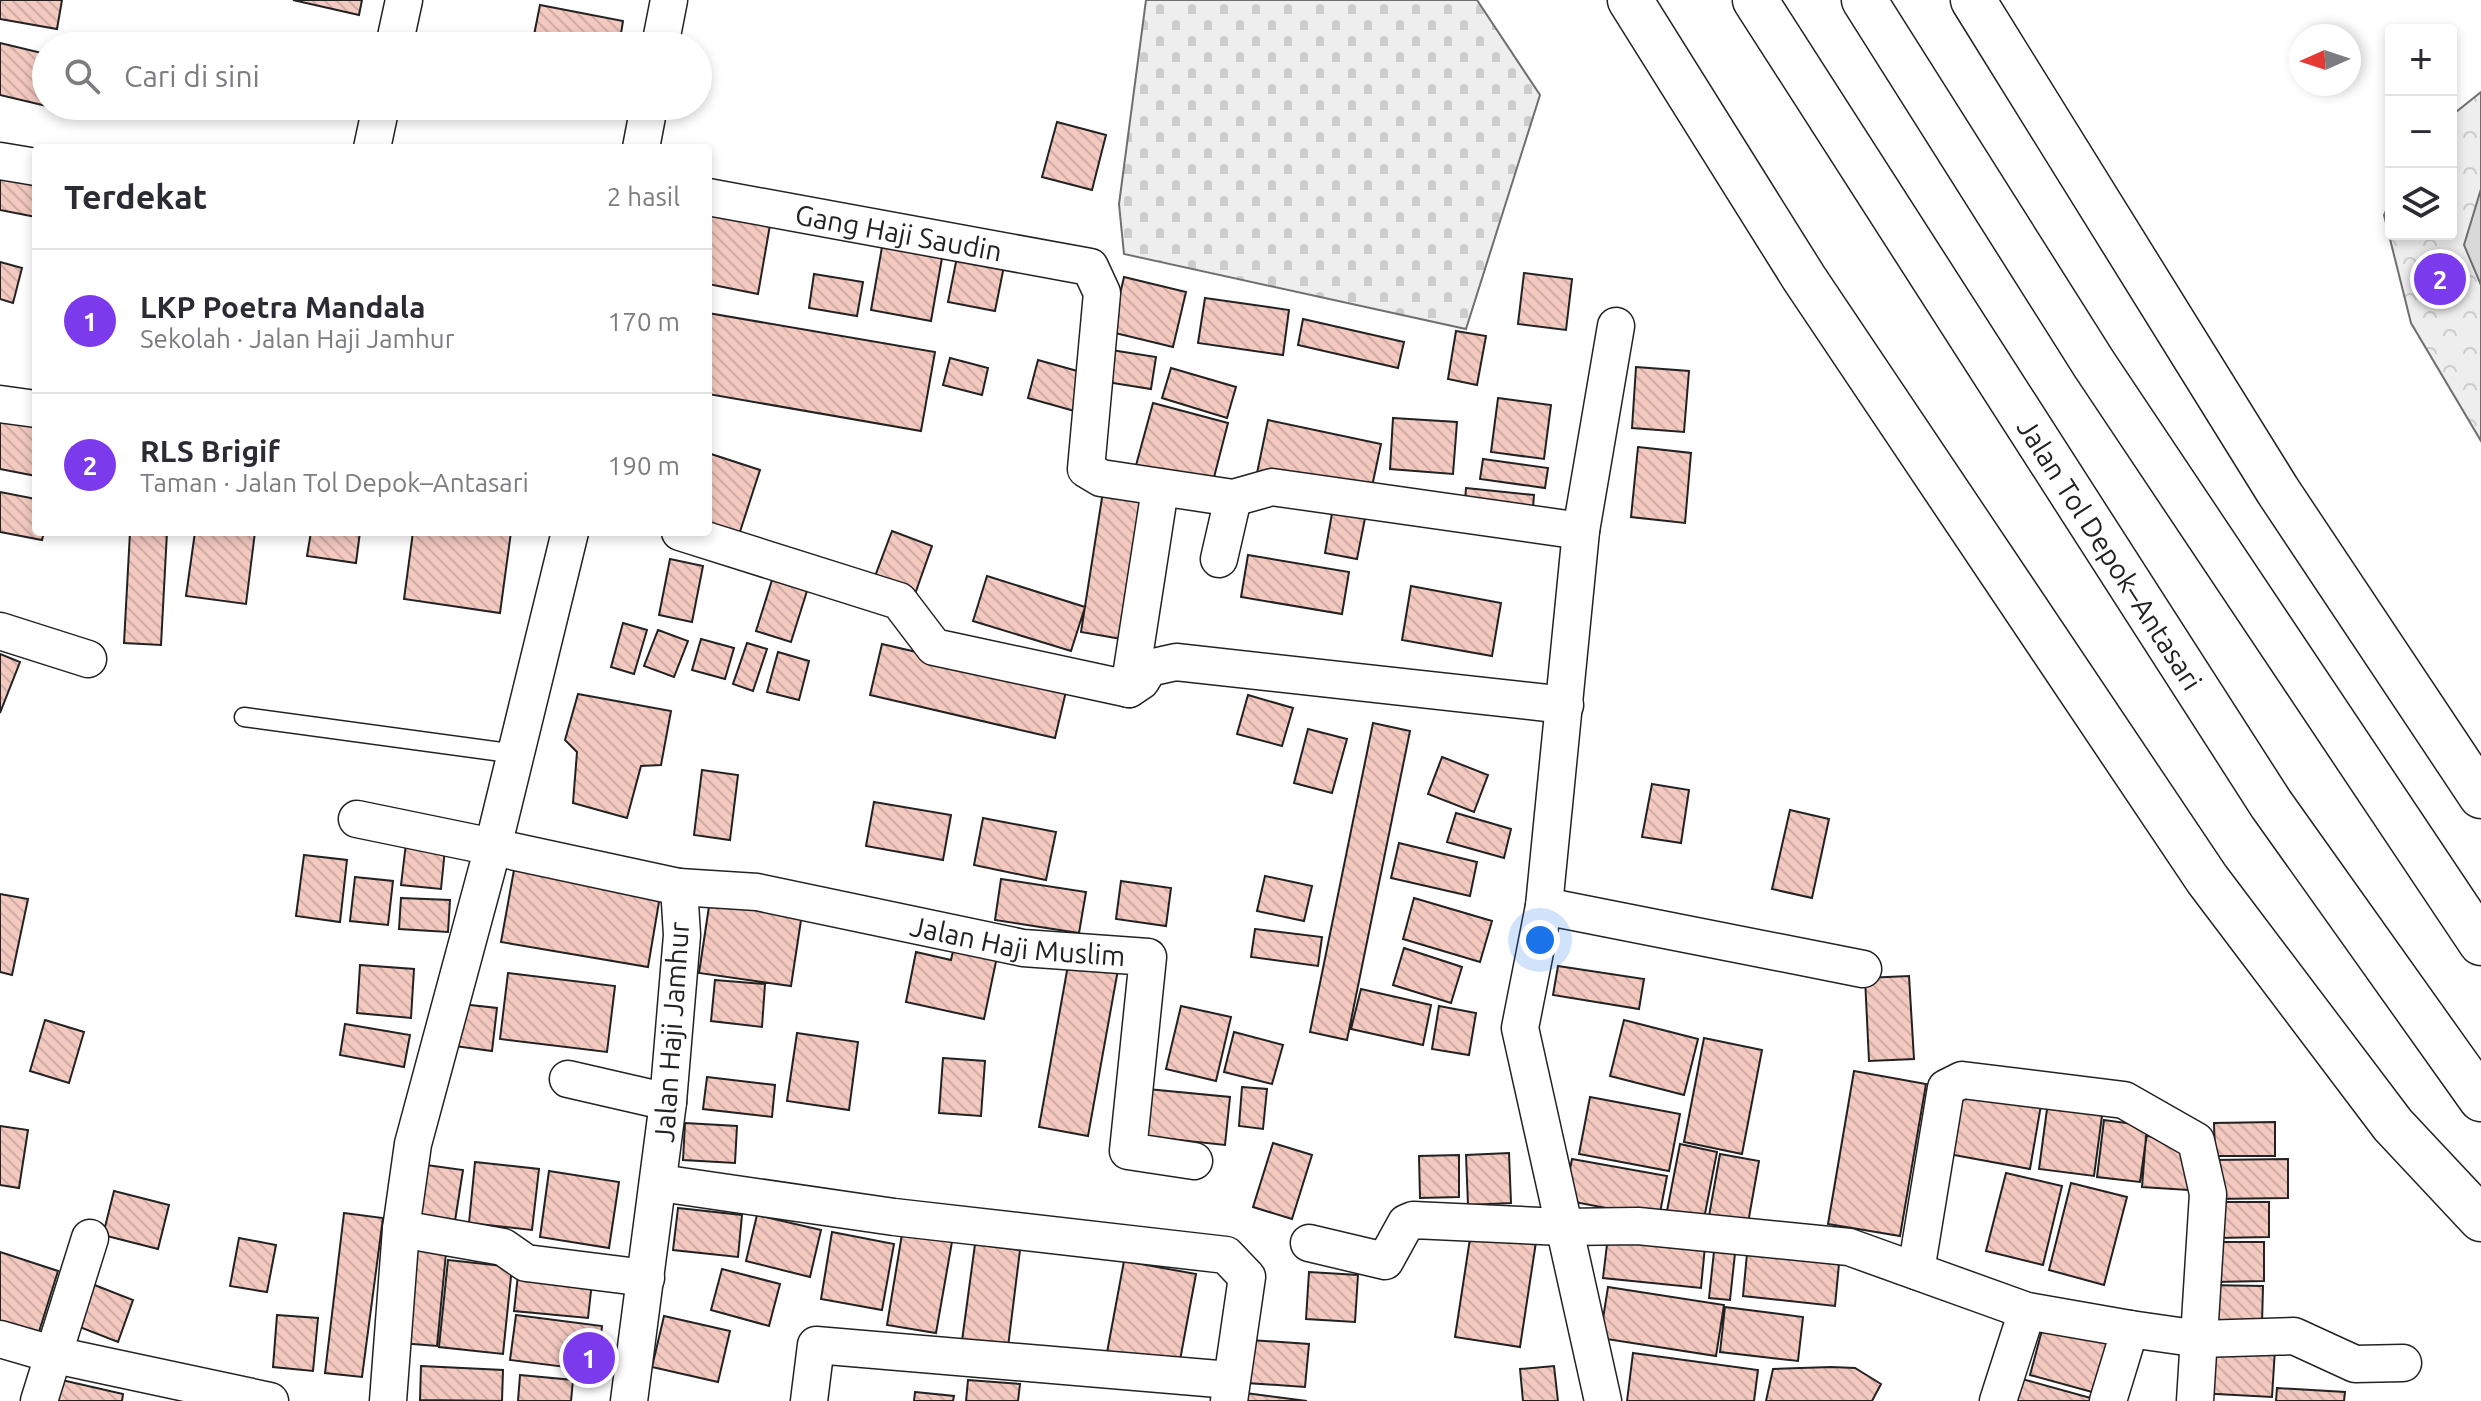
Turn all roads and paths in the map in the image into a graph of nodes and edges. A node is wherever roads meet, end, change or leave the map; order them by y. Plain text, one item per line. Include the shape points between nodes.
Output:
1 (404, 0) edge
2 (669, 0) edge
3 (1630, 0) edge
4 (1755, 0) edge
5 (1864, 0) edge
6 (1973, 0) edge
7 (397, 32) edge
8 (663, 32) edge
9 (378, 120) edge
10 (646, 120) edge
11 (373, 144) edge
12 (642, 144) edge
13 (0, 161) edge
14 (32, 166) edge
15 (712, 198) edge
16 (1616, 326) dead end
17 (0, 404) edge
18 (32, 408) edge
19 (1160, 489) junction
20 (1233, 498) junction
21 (1581, 531) junction
22 (569, 536) edge
23 (693, 536) edge
24 (1219, 559) dead end
25 (0, 631) edge
26 (88, 659) dead end
27 (1129, 689) junction
28 (1565, 705) junction
29 (244, 717) dead end
30 (516, 754) junction
31 (2481, 796) edge
32 (357, 819) dead end
33 (493, 847) junction
34 (679, 887) junction
35 (1544, 906) junction
36 (2481, 943) edge
37 (1863, 969) dead end
38 (568, 1079) dead end
39 (2481, 1099) edge
40 (668, 1102) junction
41 (1194, 1161) dead end
42 (660, 1183) junction
43 (2481, 1219) edge
44 (1563, 1227) junction
45 (401, 1229) junction
46 (90, 1238) dead end
47 (1309, 1243) dead end
48 (1916, 1271) junction
49 (646, 1278) junction
50 (2027, 1311) junction
51 (2130, 1329) junction
52 (0, 1339) edge
53 (2200, 1339) junction
54 (55, 1355) junction
55 (2403, 1363) dead end
56 (1230, 1390) edge
57 (39, 1401) edge
58 (270, 1401) edge
59 (388, 1401) edge
60 (629, 1401) edge
61 (809, 1401) edge
62 (1603, 1401) edge
63 (1998, 1401) edge
64 (2108, 1401) edge
65 (2195, 1401) edge

1 - 7 street
2 - 8 street
3 - 43 highway via 1804,278 2207,879 2393,1125
4 - 39 highway, Jalan Tol Depok–Antasari via 2271,804
5 - 36 highway via 2094,364
6 - 31 highway via 2278,491
9 - 11 street
10 - 12 street
13 - 14 street
15 - 19 street, Gang Haji Saudin via 1090,267 1102,293 1086,469 1101,478
16 - 21 street
17 - 18 street
19 - 20 street
19 - 27 street
20 - 21 street via 1272,487
20 - 24 street
21 - 28 street
22 - 30 street
23 - 27 street via 899,601 934,647
25 - 26 street
27 - 28 street via 1149,668 1176,662
28 - 35 street
29 - 30 lane
30 - 33 street
32 - 33 street, Jalan Haji Jamhur
33 - 34 street, Jalan Haji Jamhur
33 - 45 street via 413,1144
34 - 40 street, Jalan Haji Jamhur via 682,935
34 - 41 street, Jalan Haji Muslim via 757,892 1023,948 1148,957 1128,1151
35 - 37 street
35 - 44 street via 1520,1028
38 - 40 street
40 - 42 street, Jalan Haji Jamhur
42 - 49 street, Jalan Haji Jamhur
42 - 56 street via 894,1217 1226,1255 1247,1277
44 - 47 street via 1413,1220 1406,1223 1385,1261
44 - 48 street via 1638,1226 1849,1247
44 - 62 street
45 - 49 street via 503,1247 526,1263
45 - 59 street
46 - 54 street
48 - 50 street
48 - 53 street via 1946,1088 1962,1080 2124,1100 2196,1141 2208,1194
49 - 60 street, Jalan Haji Jamhur
50 - 51 street
50 - 63 street
51 - 53 street
51 - 64 street
52 - 54 street
53 - 55 street via 2294,1336 2355,1364
53 - 65 street
54 - 57 street
54 - 58 street
56 - 61 street via 816,1345

